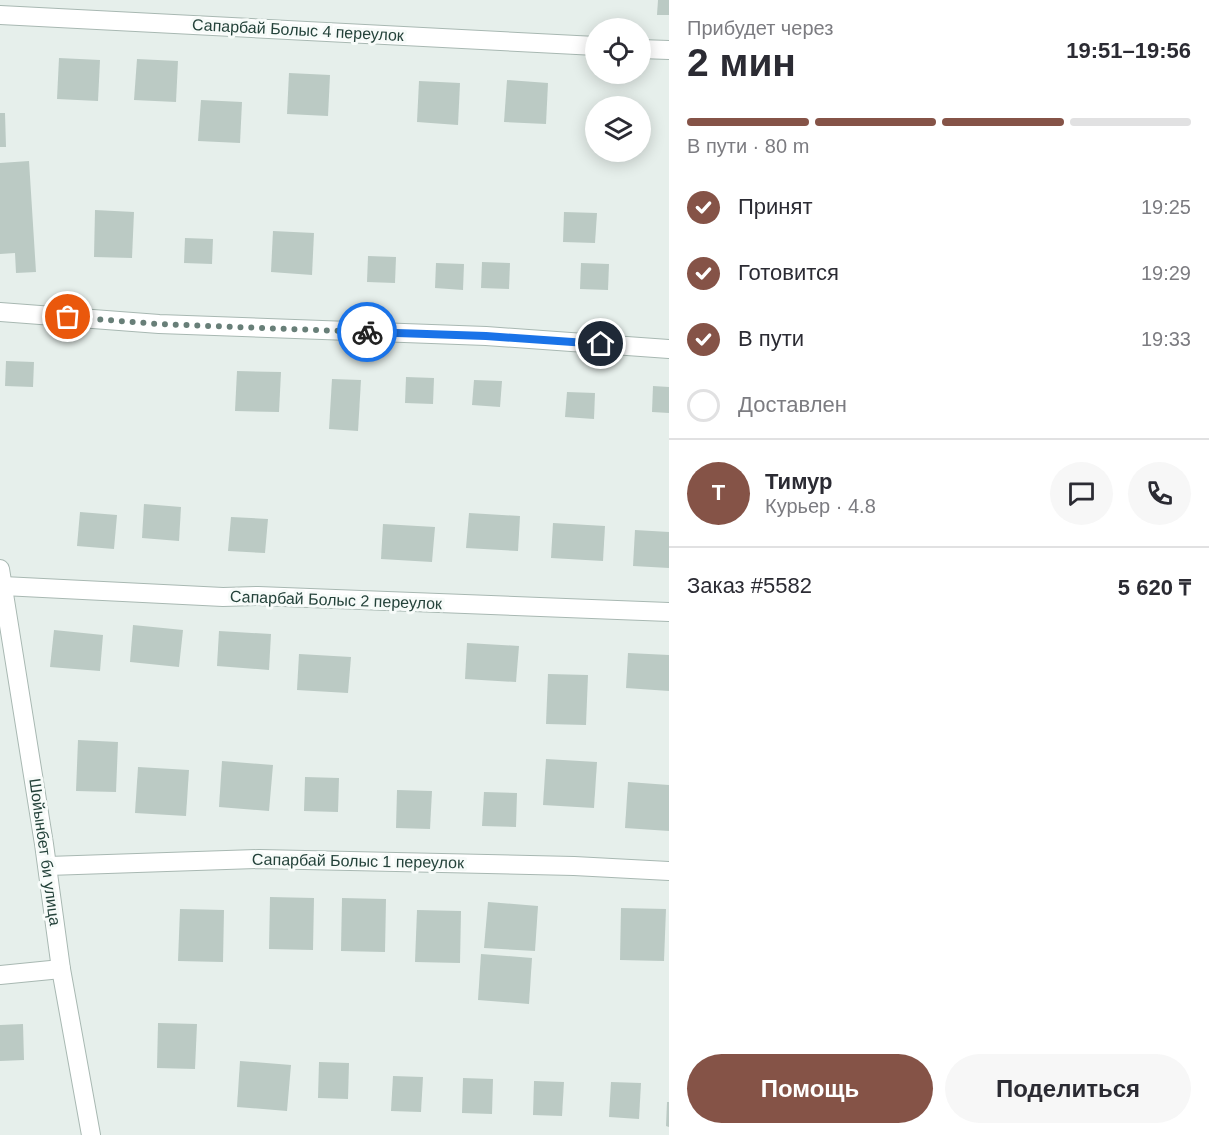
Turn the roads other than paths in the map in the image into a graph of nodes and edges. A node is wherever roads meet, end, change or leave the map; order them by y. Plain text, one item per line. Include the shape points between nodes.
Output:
1 (0, 15) edge
2 (585, 45) edge
3 (651, 49) edge
4 (669, 50) edge
5 (0, 312) edge
6 (669, 349) edge
7 (2, 578) edge
8 (669, 612) edge
9 (8, 673) edge
10 (48, 866) junction
11 (669, 871) edge
12 (61, 969) junction
13 (0, 975) edge
14 (91, 1135) edge

1 - 2 street, Сапарбай Болыс 4 переулок
3 - 4 street
5 - 6 street via 159,324 486,336
7 - 8 street, Сапарбай Болыс 2 переулок via 223,597
7 - 9 street, Шойынбет би улица
9 - 10 street, Шойынбет би улица
10 - 11 street, Сапарбай Болыс 1 переулок via 259,859
10 - 12 street, Шойынбет би улица
12 - 13 street
12 - 14 street, Шойынбет би улица

